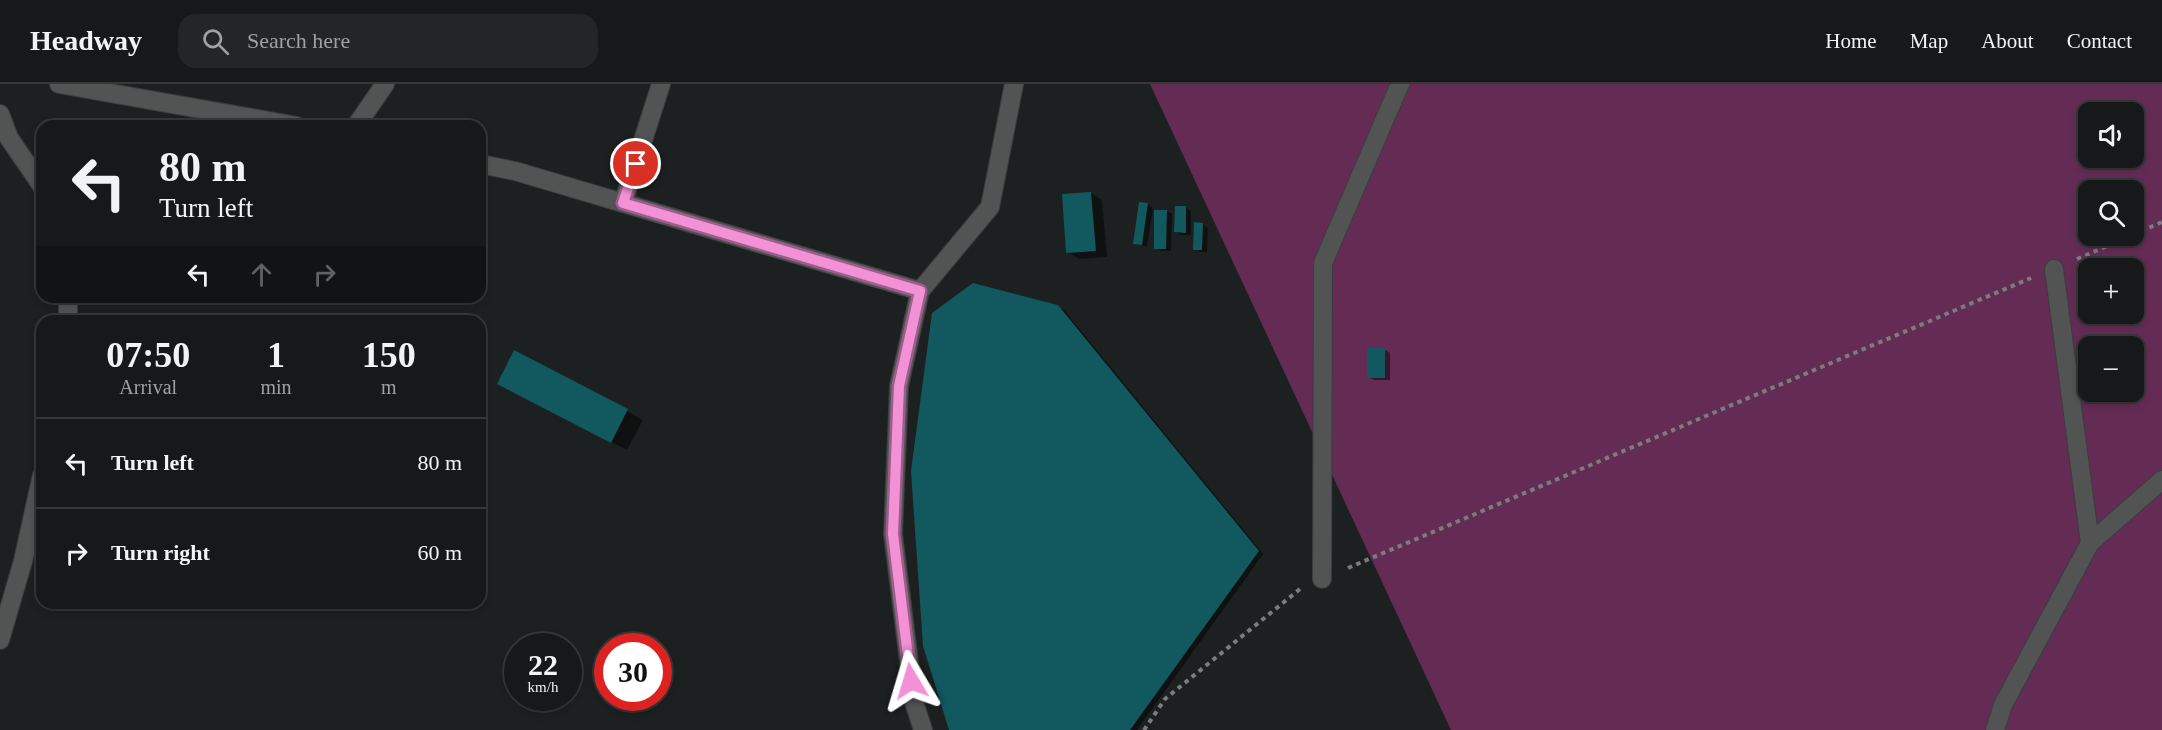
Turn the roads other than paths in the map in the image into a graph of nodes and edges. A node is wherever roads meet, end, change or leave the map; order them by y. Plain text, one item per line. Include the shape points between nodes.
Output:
1 (59, 84) edge
2 (385, 84) edge
3 (661, 84) edge
4 (1014, 84) edge
5 (1400, 84) edge
6 (0, 114) edge
7 (263, 120) edge
8 (360, 120) edge
9 (486, 165) edge
10 (36, 177) edge
11 (623, 203) junction
12 (2054, 268) road end
13 (920, 291) junction
14 (2162, 480) edge
15 (36, 502) edge
16 (2090, 543) junction
17 (1322, 579) road end
18 (0, 640) edge
19 (923, 730) edge
20 (1995, 730) edge

1 - 7 street
2 - 8 street
3 - 11 street
4 - 13 street via 990,207
5 - 17 street via 1323,263
6 - 10 street via 9,138
9 - 11 street
11 - 13 street
12 - 16 street
13 - 19 street via 899,386 893,534 914,702
14 - 16 street
15 - 18 street
16 - 20 street via 2003,705

